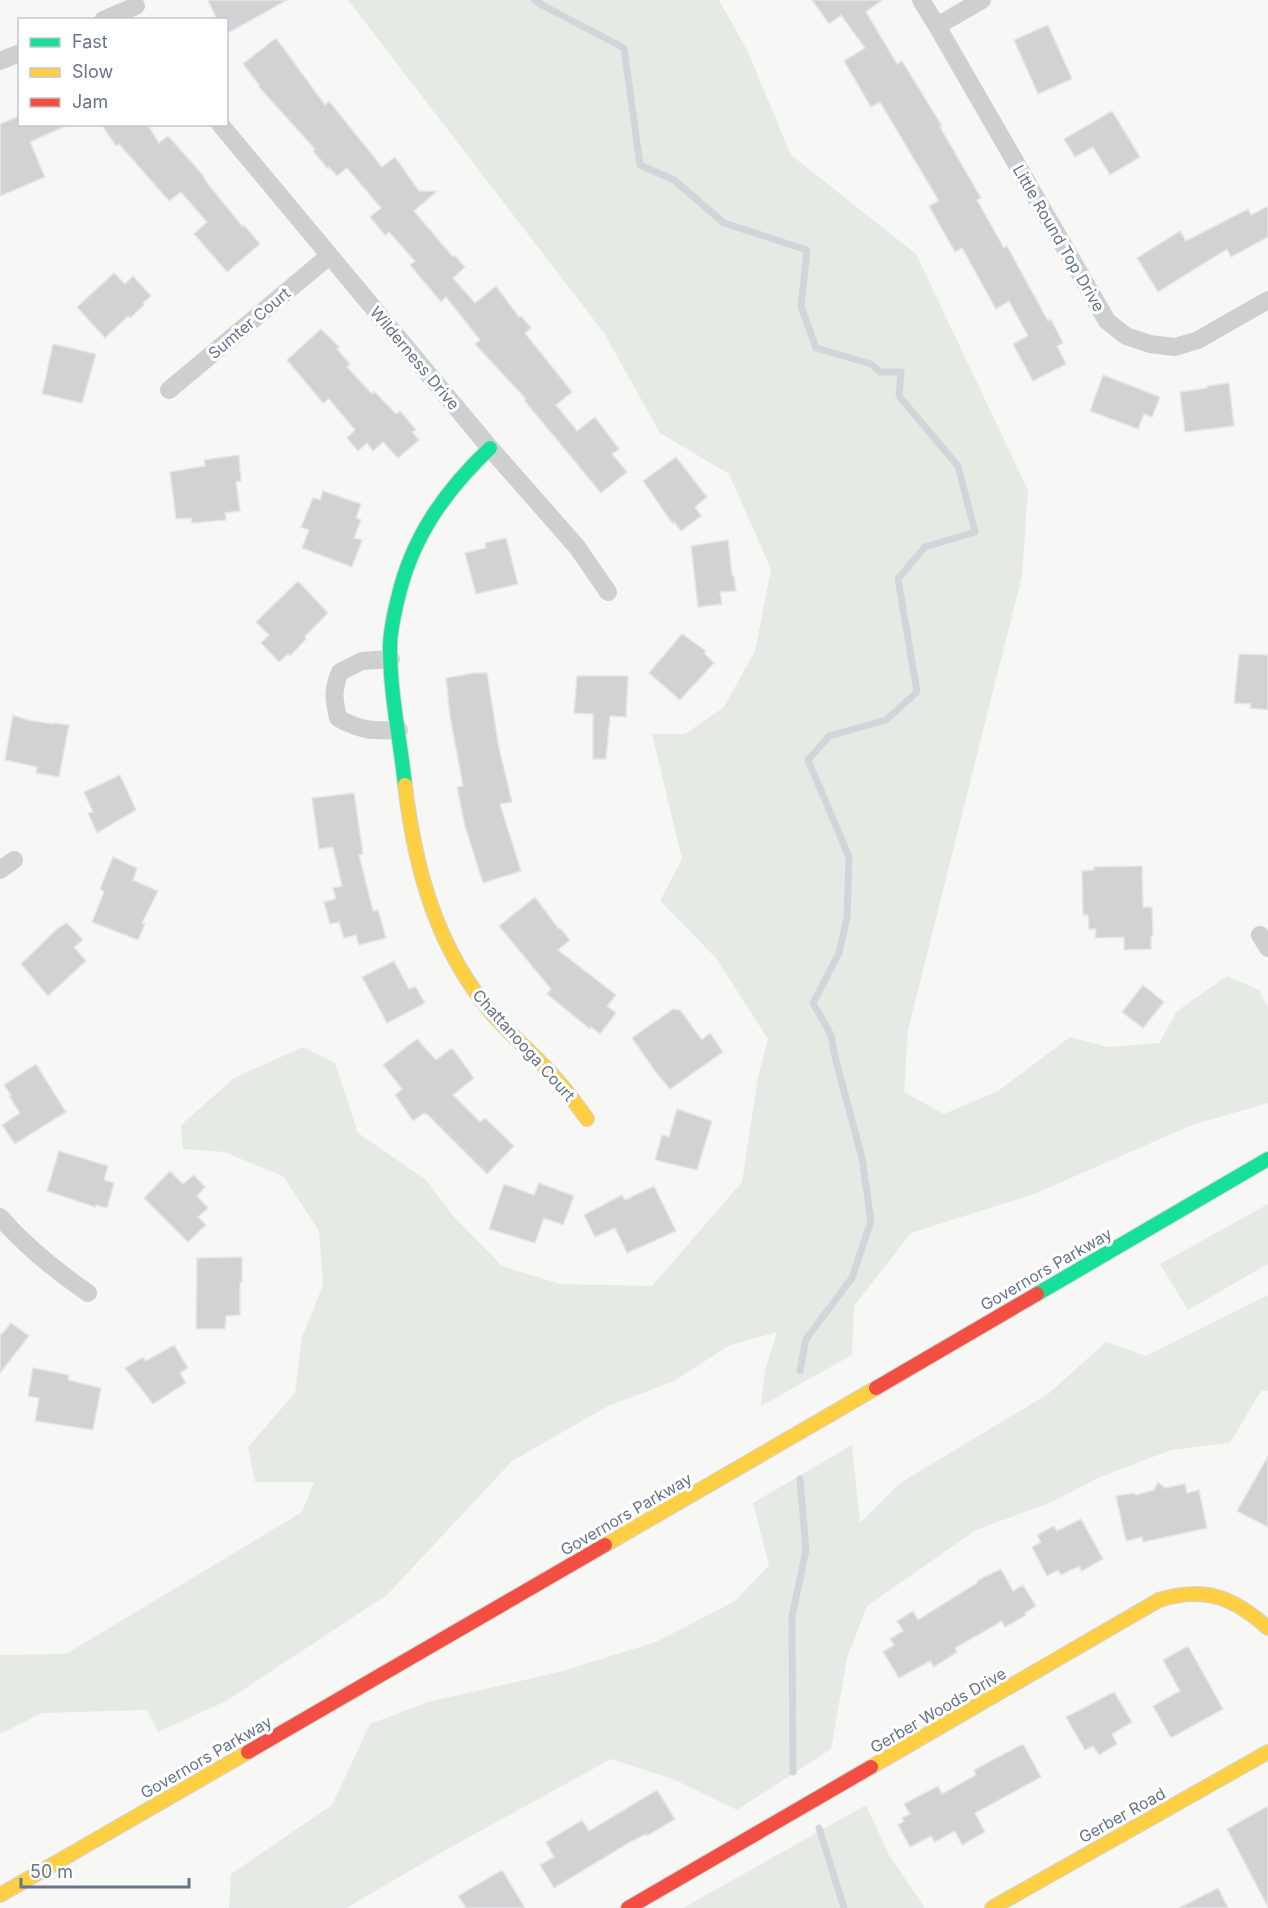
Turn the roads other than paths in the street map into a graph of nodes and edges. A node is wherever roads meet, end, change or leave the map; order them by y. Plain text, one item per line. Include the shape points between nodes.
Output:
1 (921, 0) edge
2 (982, 0) edge
3 (138, 8) edge
4 (109, 18) edge
5 (937, 26) junction
6 (18, 54) edge
7 (0, 60) edge
8 (222, 126) edge
9 (328, 256) junction
10 (1268, 300) edge
11 (169, 390) dead end
12 (490, 448) junction
13 (608, 592) dead end
14 (391, 659) junction
15 (399, 730) junction
16 (587, 1119) dead end
17 (1268, 1159) edge
18 (0, 1217) edge
19 (88, 1293) dead end
20 (1268, 1628) edge
21 (1268, 1752) edge
22 (0, 1895) edge
23 (628, 1908) edge
24 (992, 1908) edge

1 - 5 street, Little Round Top Drive
2 - 5 street
3 - 4 street
5 - 10 street, Little Round Top Drive via 1107,321 1126,336 1150,345 1175,346 1198,340
6 - 7 street
8 - 9 street, Wilderness Drive
9 - 11 street, Sumter Court
9 - 12 street, Wilderness Drive
12 - 13 street, Wilderness Drive via 577,547
12 - 14 street, Chattanooga Court via 444,496 410,554 393,619
14 - 15 street, Chattanooga Court
14 - 15 street via 362,661 340,672 333,697 338,718 355,727
15 - 16 street, Chattanooga Court via 413,842 428,898 450,951 493,1015 561,1085
17 - 22 street, Governors Parkway
18 - 19 street via 28,1247
20 - 23 street, Gerber Woods Drive via 1256,1616 1215,1594 1176,1594 1159,1600
21 - 24 street, Gerber Road

